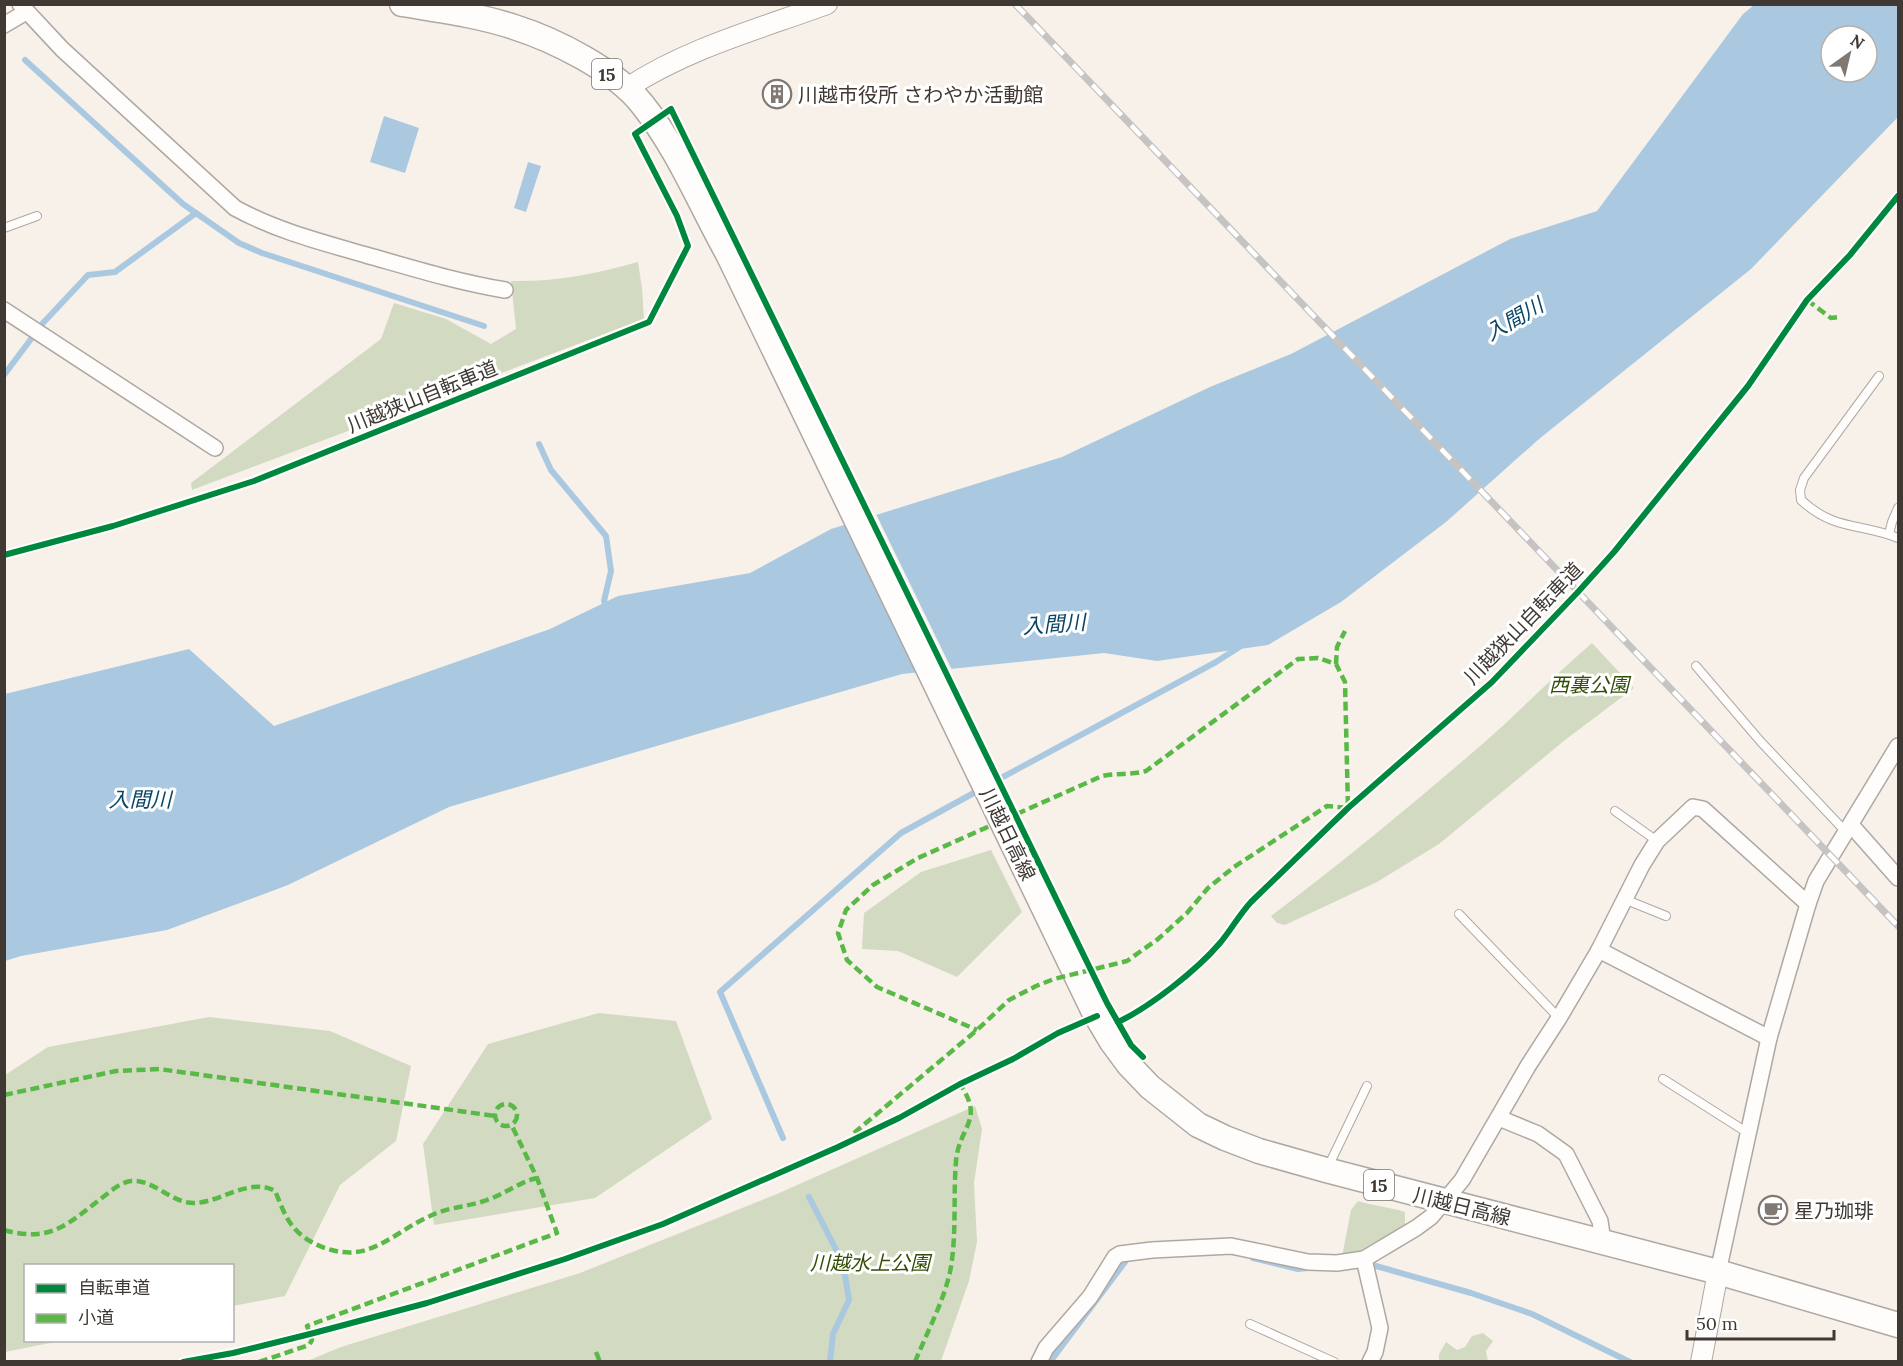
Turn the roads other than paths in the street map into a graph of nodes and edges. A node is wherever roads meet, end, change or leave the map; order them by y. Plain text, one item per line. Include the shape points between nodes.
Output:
1 (402, 4) edge
2 (827, 4) edge
3 (23, 8) edge
4 (4, 25) edge
5 (627, 88) junction
6 (37, 216) dead end
7 (4, 228) edge
8 (505, 290) dead end
9 (4, 310) edge
10 (1879, 376) dead end
11 (215, 448) dead end
12 (1899, 508) edge
13 (1889, 534) junction
14 (1899, 538) edge
15 (1696, 666) dead end
16 (1899, 746) edge
17 (1615, 811) dead end
18 (1850, 829) junction
19 (1657, 841) junction
20 (1899, 878) edge
21 (1624, 899) junction
22 (1808, 904) junction
23 (1459, 914) dead end
24 (1666, 916) dead end
25 (1599, 950) junction
26 (1559, 1018) junction
27 (1769, 1038) junction
28 (1663, 1079) dead end
29 (1367, 1086) dead end
30 (1499, 1118) junction
31 (1748, 1133) junction
32 (1326, 1170) junction
33 (1444, 1202) junction
34 (1603, 1241) junction
35 (1364, 1259) junction
36 (1718, 1272) junction
37 (1250, 1323) dead end
38 (1898, 1323) edge
39 (1039, 1362) edge
40 (1334, 1362) edge
41 (1370, 1362) edge
42 (1701, 1362) edge

1 - 5 main road, 川越日高線 / 15 via 514,27 574,53
2 - 5 street via 686,55
3 - 4 street
3 - 8 street via 235,208 294,234 464,283
5 - 32 main road, 川越日高線 / 15 via 673,149 728,254 1112,1042 1150,1087 1198,1125 1259,1151
6 - 7 lane
9 - 11 street
10 - 13 lane via 1804,478 1800,490 1801,500 1820,515 1847,526
12 - 13 lane
13 - 14 lane
15 - 18 lane via 1761,742
16 - 18 street
17 - 19 lane
18 - 20 street
18 - 22 street via 1816,881
19 - 21 street
19 - 22 street via 1693,807 1703,809
21 - 24 lane
21 - 25 street
22 - 27 street
23 - 26 lane
25 - 26 street
25 - 27 street
26 - 30 street
27 - 31 street
28 - 31 lane
29 - 32 lane
30 - 33 street via 1462,1180
30 - 34 street via 1538,1134 1566,1154 1600,1221
31 - 36 street
32 - 33 main road, 川越日高線 / 15
33 - 34 main road, 川越日高線 / 15
33 - 35 street via 1416,1228
34 - 36 main road, 川越日高線 / 15
35 - 39 street via 1308,1262 1231,1246 1120,1254
35 - 41 street via 1380,1328
36 - 38 main road, 川越日高線 / 15
36 - 42 street
37 - 40 lane

